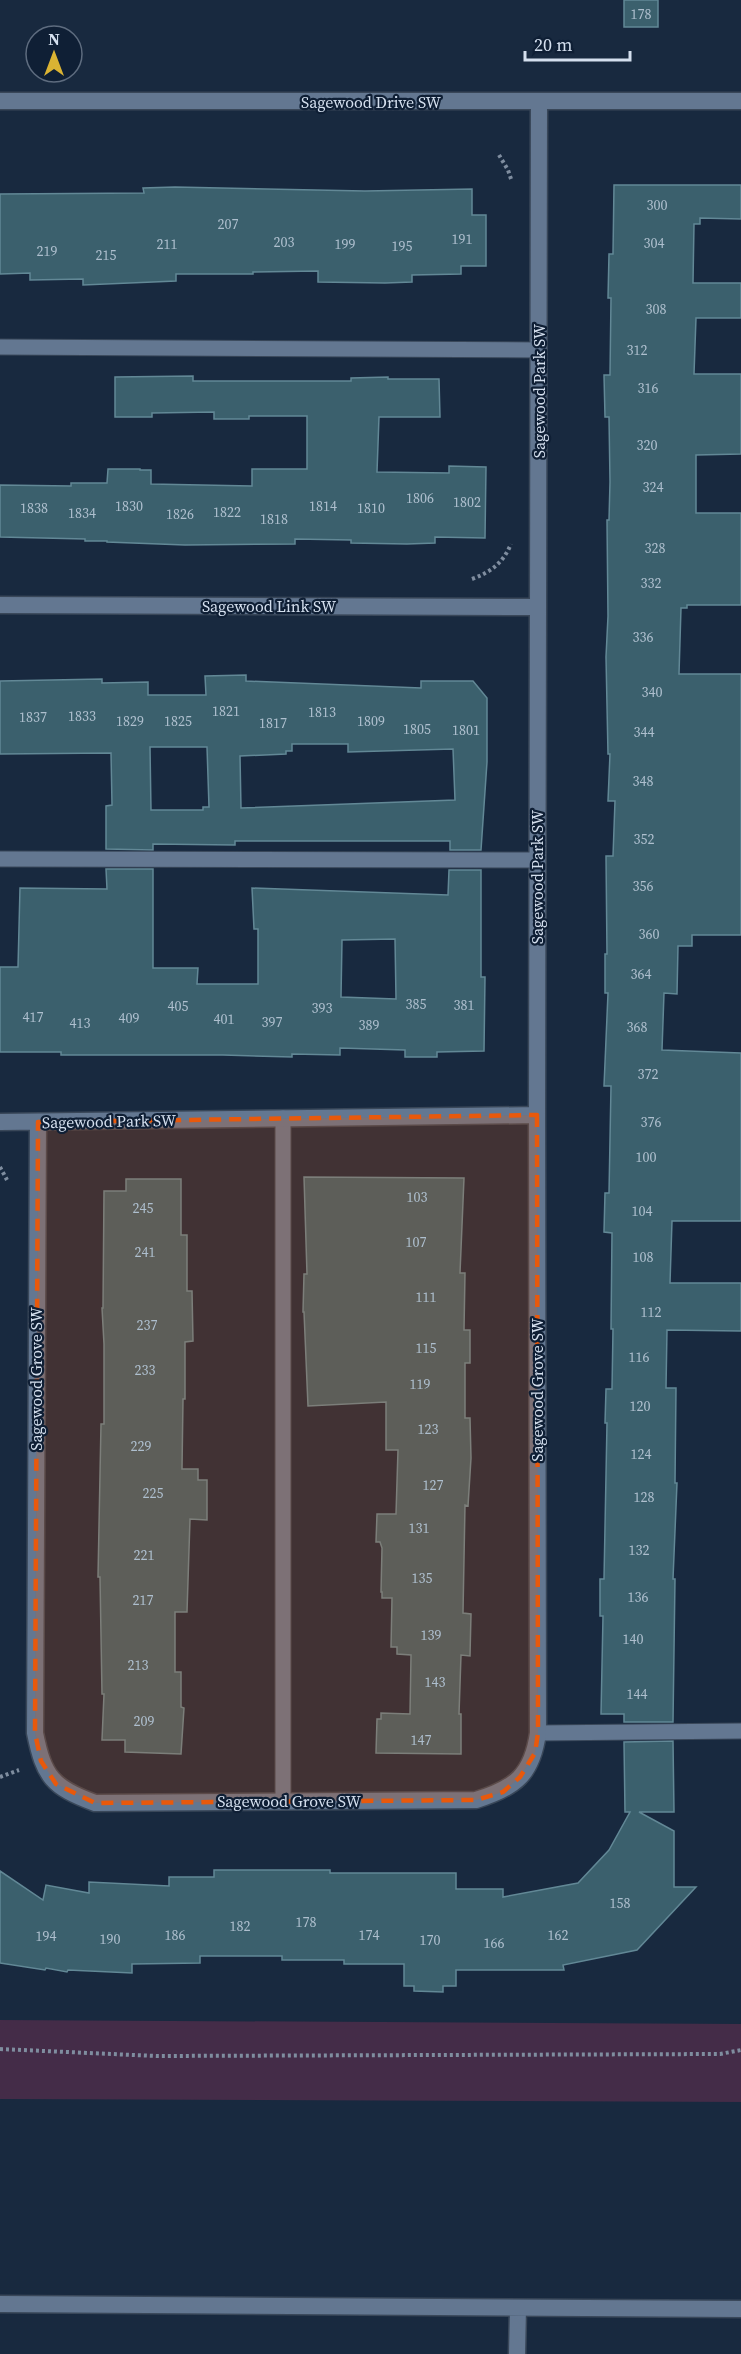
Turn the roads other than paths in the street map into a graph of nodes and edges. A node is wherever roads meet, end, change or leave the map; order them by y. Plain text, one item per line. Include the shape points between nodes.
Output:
1 (0, 101) edge
2 (741, 101) edge
3 (540, 102) junction
4 (0, 347) edge
5 (539, 350) junction
6 (0, 605) edge
7 (538, 607) junction
8 (0, 859) edge
9 (537, 860) junction
10 (537, 1115) junction
11 (283, 1119) junction
12 (0, 1122) edge
13 (38, 1122) junction
14 (741, 1731) edge
15 (538, 1733) junction
16 (283, 1802) junction
17 (0, 2304) edge
18 (518, 2308) junction
19 (741, 2309) edge
20 (517, 2354) edge

1 - 3 street, Sagewood Drive SW
2 - 3 street, Sagewood Drive SW
3 - 5 street, Sagewood Park SW
4 - 5 lane
5 - 7 street, Sagewood Park SW
6 - 7 street, Sagewood Link SW
7 - 9 street, Sagewood Park SW
8 - 9 lane
9 - 10 street, Sagewood Park SW
10 - 11 street, Sagewood Park SW
10 - 15 street, Sagewood Grove SW
11 - 13 street, Sagewood Park SW
11 - 16 lane
12 - 13 street, Sagewood Park SW
13 - 16 street, Sagewood Grove SW via 35,1733 40,1761 56,1784 95,1803
14 - 15 lane
15 - 16 street, Sagewood Grove SW via 535,1753 520,1777 502,1792 476,1800
17 - 18 street
18 - 19 street
18 - 20 street

